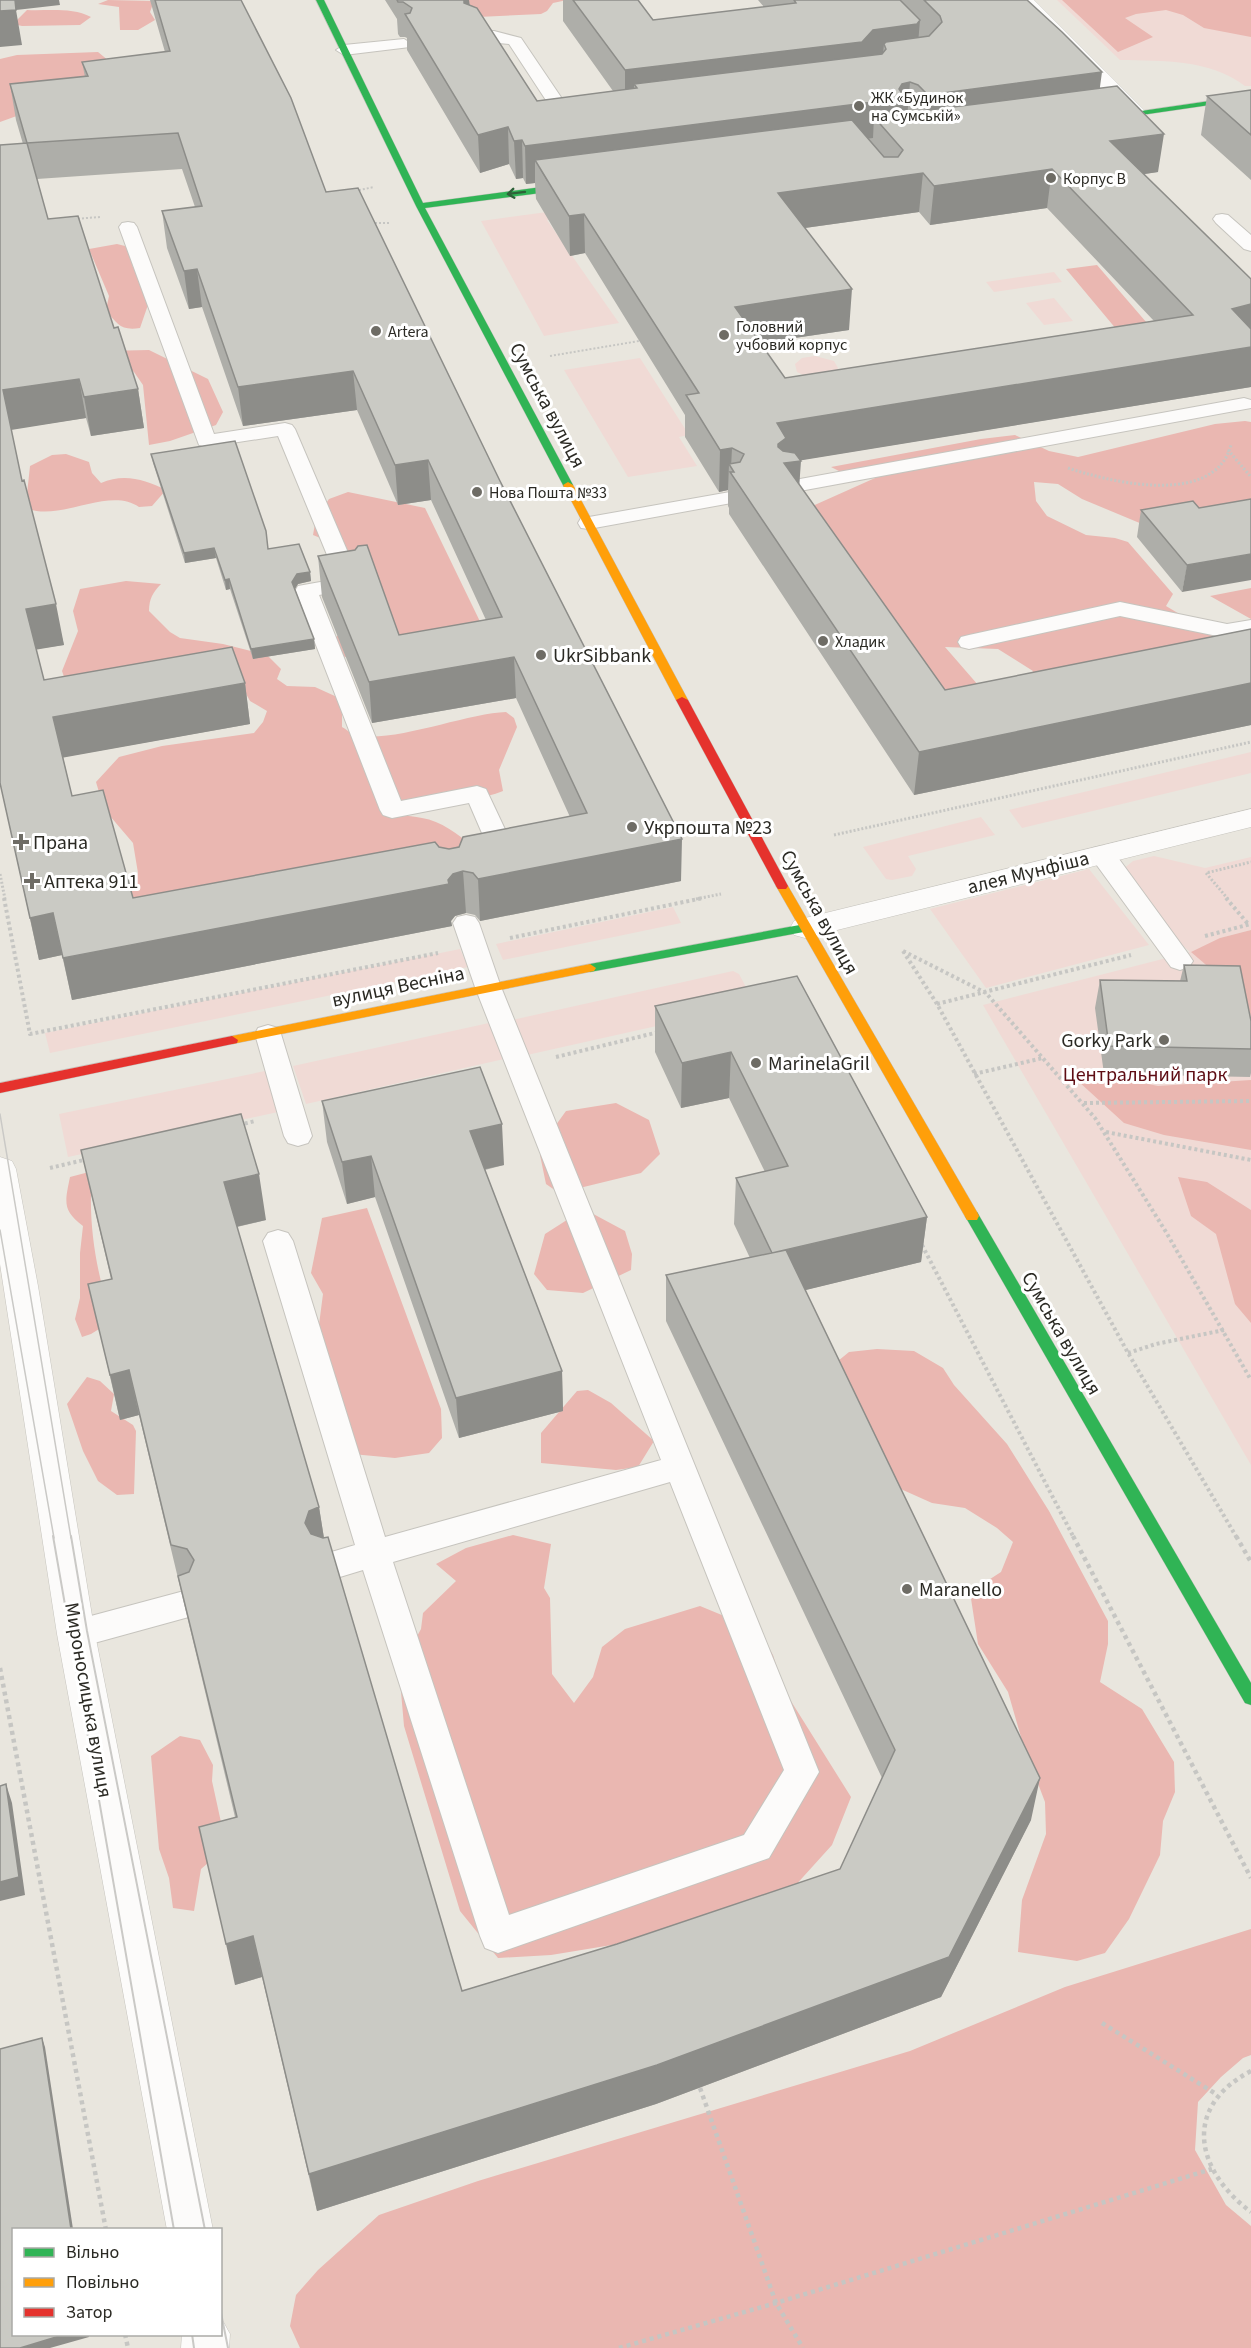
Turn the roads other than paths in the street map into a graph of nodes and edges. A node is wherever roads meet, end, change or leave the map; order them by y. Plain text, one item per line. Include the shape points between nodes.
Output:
1 (320, 0) edge
2 (1024, 0) edge
3 (475, 38) edge
4 (404, 44) dead end
5 (344, 50) junction
6 (1251, 98) edge
7 (1137, 114) junction
8 (597, 118) edge
9 (1091, 120) edge
10 (598, 183) edge
11 (420, 206) junction
12 (1222, 219) dead end
13 (128, 227) dead end
14 (1251, 245) edge
15 (1244, 404) dead end
16 (789, 487) edge
17 (730, 498) edge
18 (589, 523) junction
19 (1251, 627) edge
20 (969, 642) dead end
21 (1251, 818) edge
22 (1102, 854) junction
23 (476, 865) edge
24 (806, 928) junction
25 (469, 935) road end
26 (1175, 953) road end
27 (488, 987) junction
28 (268, 1034) junction
29 (0, 1088) edge
30 (295, 1124) road end
31 (0, 1168) edge
32 (278, 1242) dead end
33 (680, 1467) junction
34 (374, 1553) junction
35 (330, 1566) edge
36 (184, 1605) edge
37 (76, 1634) junction
38 (1251, 1698) edge
39 (190, 2228) edge

1 - 5 main road, Сумська вулиця
2 - 7 street
3 - 8 lane via 494,36 516,41 563,112
4 - 5 lane
5 - 11 main road, Сумська вулиця
6 - 7 main road
7 - 9 main road
10 -> 11 main road
11 - 18 main road, Сумська вулиця
12 - 14 lane
13 - 23 lane via 206,441 285,429 350,583 306,591 392,810 477,794 506,859
15 - 16 lane
17 - 18 lane
18 - 24 main road, Сумська вулиця
19 - 20 lane via 1227,632 1120,609
21 - 22 street, алея Мунфіша
22 - 24 street, алея Мунфіша
22 - 26 lane
24 - 27 main road, вулиця Весніна
24 - 38 main road, Сумська вулиця
25 - 27 lane
27 - 28 main road, вулиця Весніна
27 - 33 lane
28 - 29 main road, вулиця Весніна
28 - 30 lane
31 - 37 street, Мироносицька вулиця
32 - 34 lane
33 - 34 lane
33 - 34 lane via 802,1772 756,1847 498,1936
34 - 35 lane
36 - 37 lane
37 - 39 street, Мироносицька вулиця

